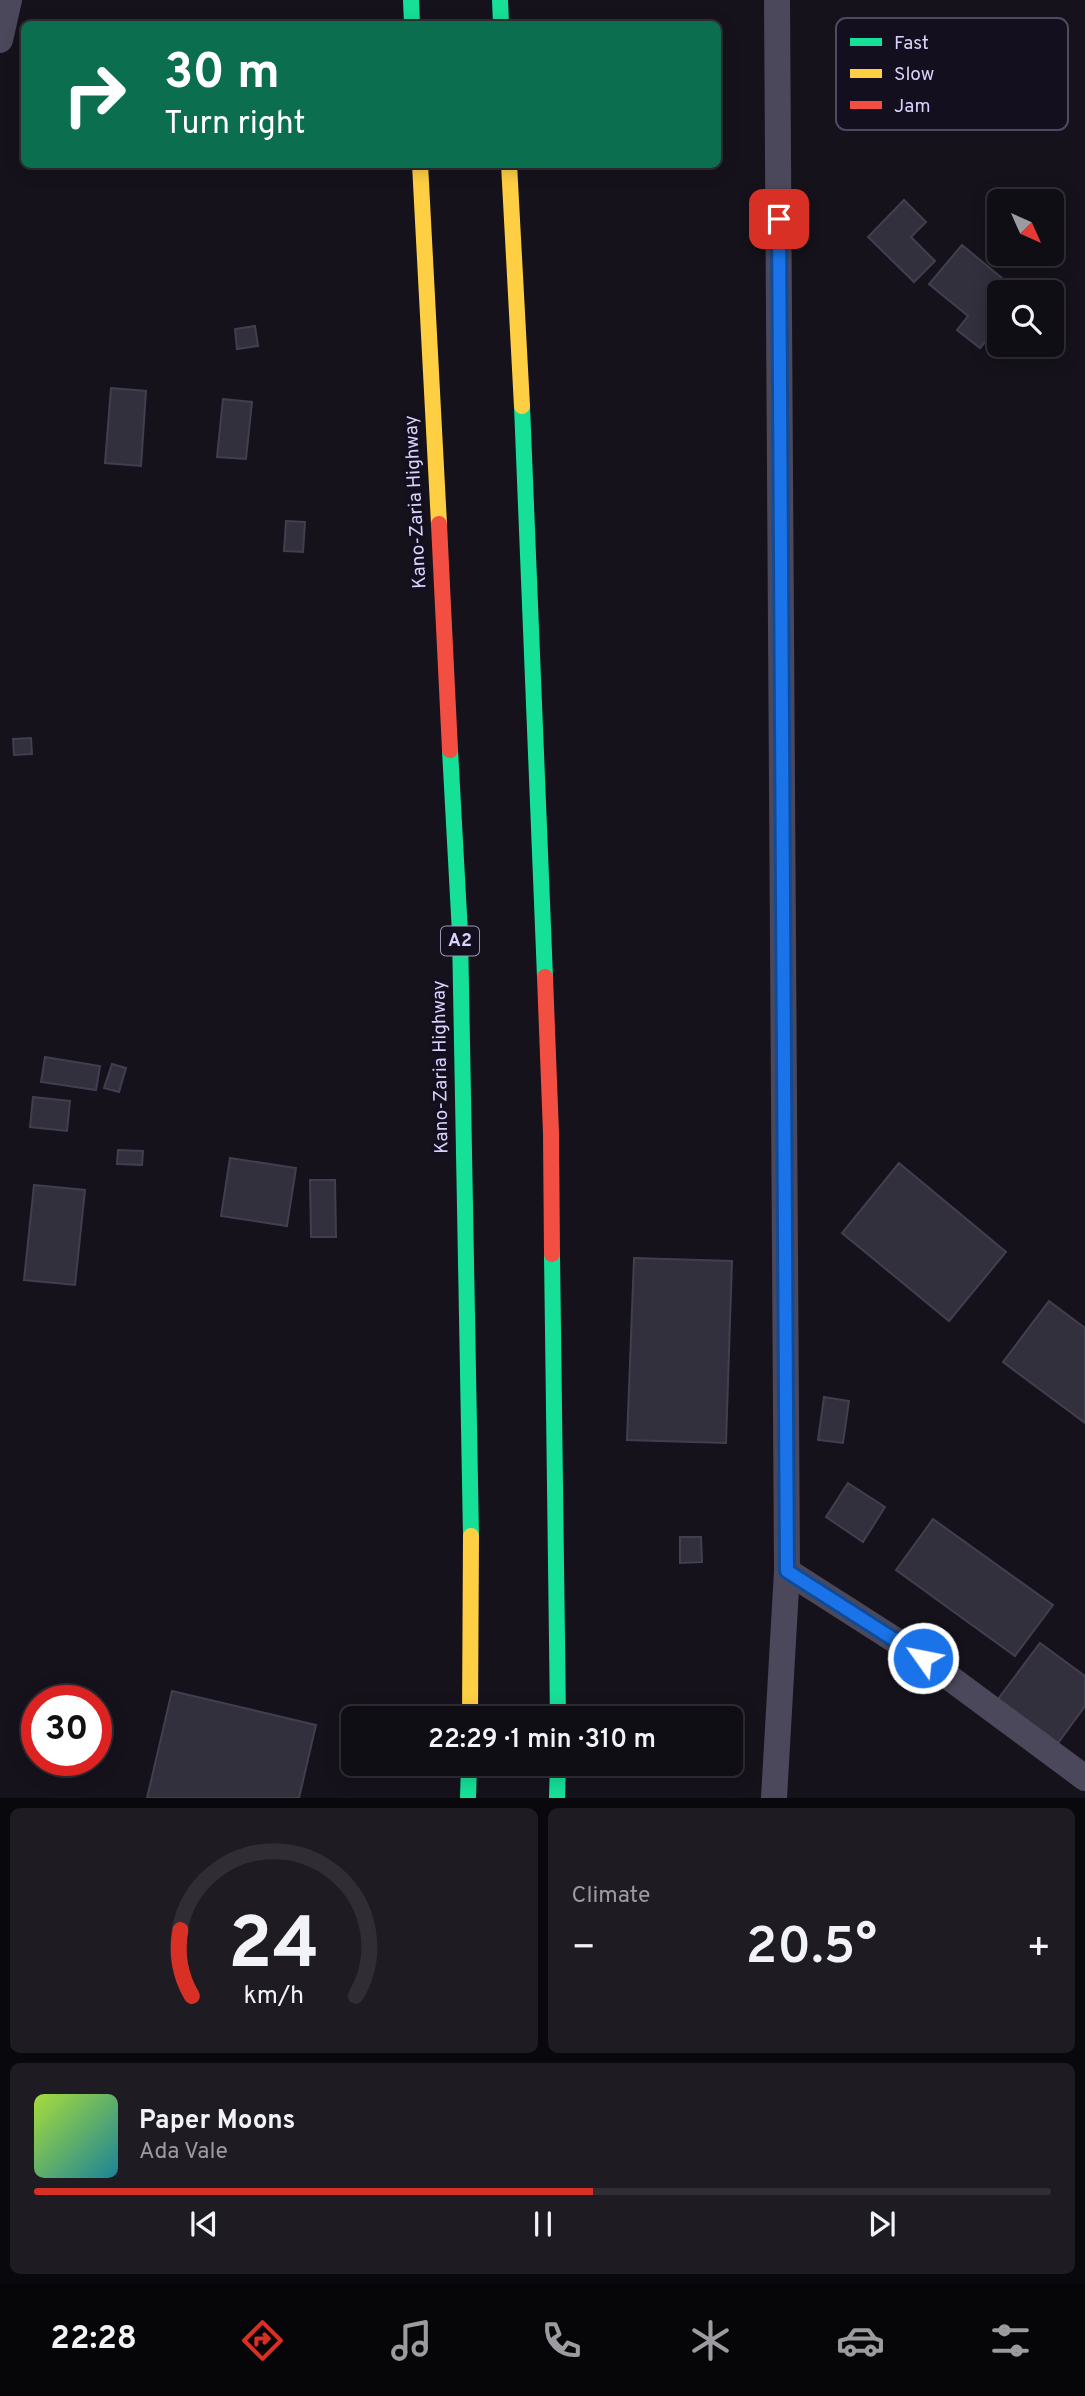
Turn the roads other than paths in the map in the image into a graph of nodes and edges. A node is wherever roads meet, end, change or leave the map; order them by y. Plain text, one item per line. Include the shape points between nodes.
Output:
1 (9, 0) edge
2 (411, 0) edge
3 (500, 0) edge
4 (777, 0) edge
5 (412, 21) edge
6 (501, 21) edge
7 (0, 40) edge
8 (420, 168) edge
9 (509, 168) edge
10 (787, 1571) junction
11 (470, 1706) edge
12 (558, 1706) edge
13 (469, 1776) edge
14 (558, 1776) edge
15 (1085, 1778) edge
16 (468, 1797) edge
17 (558, 1797) edge
18 (774, 1797) edge

1 - 7 street
2 - 5 highway
3 - 6 highway
4 - 10 street
8 - 11 highway, Kano-Zaria Highway / A2 via 460,933
9 - 12 highway via 550,1106
10 - 15 street via 923,1658
10 - 18 street
13 - 16 highway
14 - 17 highway

